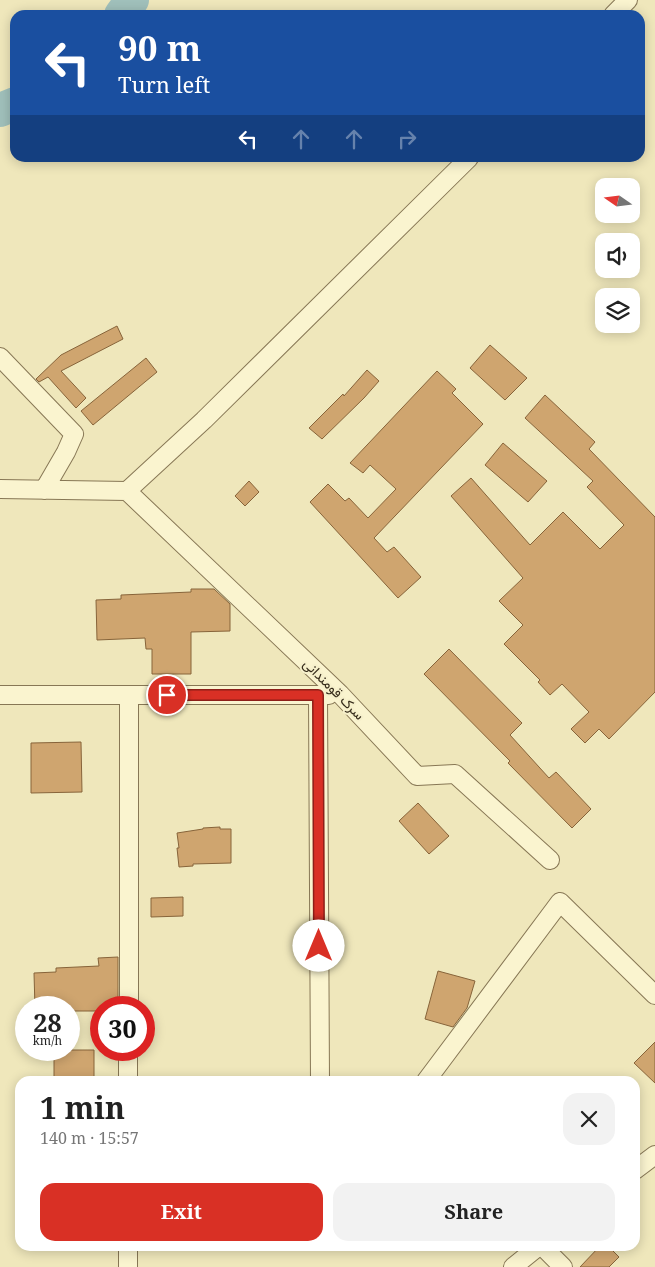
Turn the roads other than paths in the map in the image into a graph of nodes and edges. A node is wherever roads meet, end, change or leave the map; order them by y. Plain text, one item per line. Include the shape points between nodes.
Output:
1 (628, 0) edge
2 (618, 10) edge
3 (465, 162) edge
4 (0, 357) edge
5 (0, 489) edge
6 (44, 490) junction
7 (127, 491) junction
8 (340, 694) junction
9 (0, 695) edge
10 (129, 695) junction
11 (318, 695) junction
12 (550, 860) dead end
13 (655, 995) edge
14 (129, 996) edge
15 (128, 1061) edge
16 (128, 1076) edge
17 (320, 1076) edge
18 (430, 1076) edge
19 (655, 1155) edge
20 (640, 1166) edge
21 (128, 1251) edge
22 (534, 1251) edge
23 (545, 1251) edge
24 (128, 1267) edge
25 (513, 1267) edge
26 (563, 1267) edge

1 - 2 street
3 - 7 street via 204,420
4 - 6 street via 74,434
5 - 6 street
6 - 7 street
7 - 8 street, سرک قومندانی
8 - 11 street
8 - 12 street, سرک قومندانی via 418,776 455,774
9 - 10 street
10 - 11 street
10 - 14 street
11 - 17 street
13 - 18 street via 560,902
15 - 16 street
19 - 20 street
21 - 24 street
22 - 25 street
23 - 26 street

